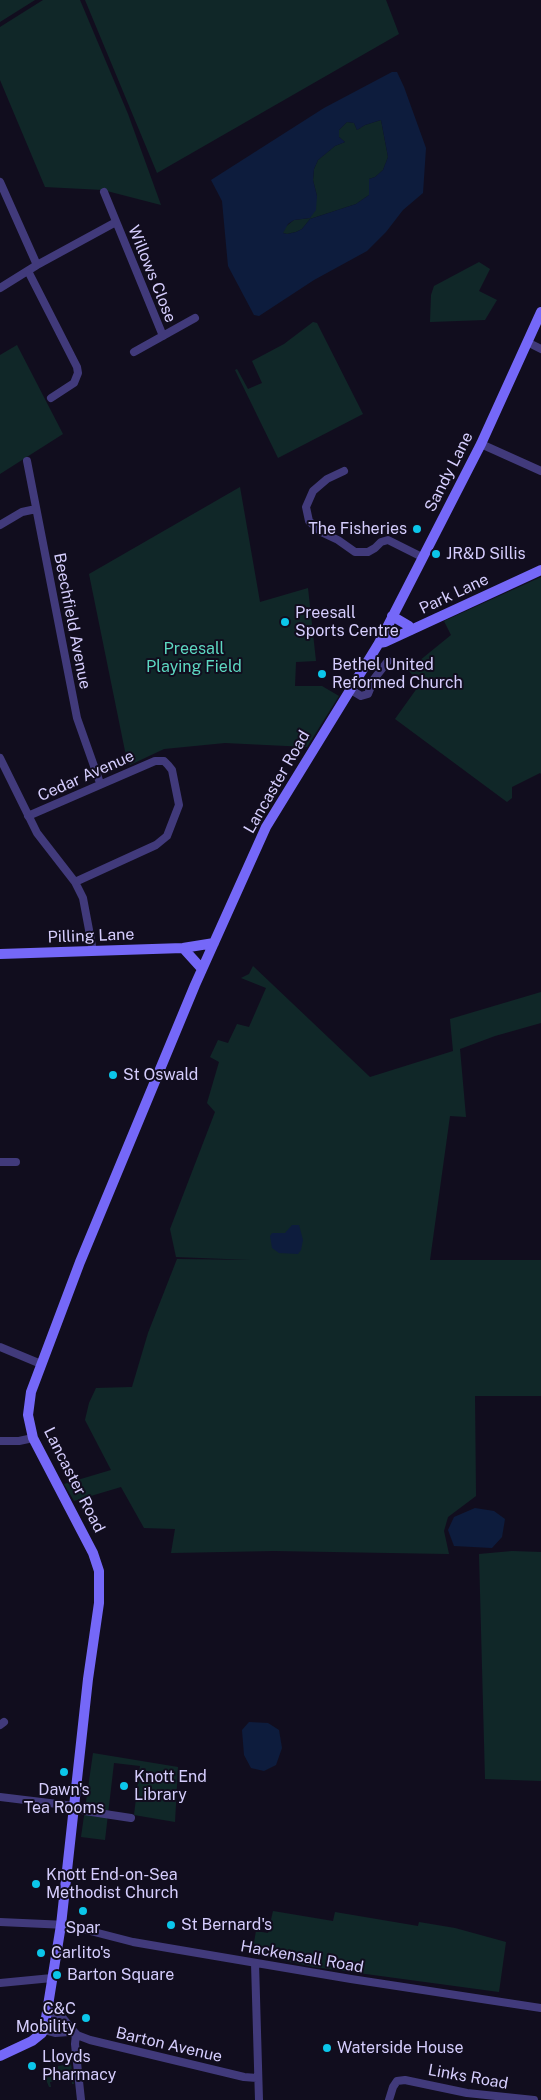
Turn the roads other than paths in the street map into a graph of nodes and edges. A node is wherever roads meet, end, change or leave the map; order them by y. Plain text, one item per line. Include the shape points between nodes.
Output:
1 (0, 182) edge
2 (104, 192) dead end
3 (116, 222) junction
4 (37, 265) junction
5 (28, 271) junction
6 (0, 288) edge
7 (541, 312) edge
8 (195, 318) dead end
9 (162, 336) junction
10 (527, 342) junction
11 (541, 348) edge
12 (134, 352) dead end
13 (51, 398) dead end
14 (481, 444) junction
15 (27, 461) dead end
16 (344, 471) dead end
17 (541, 472) edge
18 (36, 509) junction
19 (0, 525) edge
20 (422, 557) junction
21 (541, 570) edge
22 (392, 616) junction
23 (410, 630) junction
24 (379, 643) junction
25 (388, 661) dead end
26 (351, 690) junction
27 (1, 761) edge
28 (100, 784) junction
29 (28, 816) junction
30 (75, 882) junction
31 (212, 946) junction
32 (184, 948) junction
33 (93, 951) junction
34 (0, 954) edge
35 (202, 969) junction
36 (0, 1162) edge
37 (16, 1162) dead end
38 (0, 1347) edge
39 (41, 1364) junction
40 (33, 1438) junction
41 (0, 1441) edge
42 (0, 1798) edge
43 (74, 1806) junction
44 (131, 1818) dead end
45 (0, 1922) edge
46 (61, 1925) junction
47 (254, 1963) junction
48 (52, 1978) junction
49 (0, 1983) edge
50 (541, 2008) edge
51 (47, 2011) junction
52 (44, 2027) junction
53 (76, 2034) junction
54 (0, 2056) edge
55 (257, 2078) junction
56 (82, 2100) edge
57 (258, 2100) edge
58 (389, 2100) edge
59 (534, 2100) edge

1 - 4 street
2 - 3 street, Willows Close
3 - 4 street, Willows Close
3 - 9 street, Willows Close
4 - 5 street, Willows Close
5 - 6 street, Willows Close
5 - 13 street via 78,374 74,383
7 - 10 main road, Sandy Lane
8 - 9 street, Willows Close
9 - 12 street, Willows Close
10 - 11 street
10 - 14 main road, Sandy Lane
14 - 17 street
14 - 20 main road, Sandy Lane
15 - 18 street, Beechfield Avenue
16 - 20 street via 313,491 306,507 309,521 354,552 372,550 388,540
18 - 19 street via 22,512
18 - 28 street, Beechfield Avenue via 77,718
20 - 22 main road, Sandy Lane
21 - 23 main road, Park Lane
22 - 23 main road via 409,626
22 - 24 main road, Sandy Lane
23 - 24 main road, Park Lane
24 - 26 main road, Lancaster Road
25 - 26 street via 365,697
26 - 31 main road, Lancaster Road via 275,810
27 - 29 street
28 - 29 street, Cedar Avenue
28 - 30 street, Cedar Avenue via 155,761 164,761 172,770 178,797 177,812 167,836 156,845
29 - 30 street via 37,833
30 - 33 street via 83,898
31 - 32 main road, Pilling Lane
31 - 35 main road, Lancaster Road
32 - 33 main road, Pilling Lane
32 - 35 main road
33 - 34 main road, Pilling Lane
35 - 39 main road, Lancaster Road
36 - 37 street
38 - 39 street
39 - 40 main road, Lancaster Road via 31,1392 28,1415
40 - 41 street
40 - 43 main road, Lancaster Road via 93,1552 99,1571 100,1603
42 - 43 street
43 - 44 street via 85,1811
43 - 46 main road, Lancaster Road
45 - 46 street, Hackensall Road
46 - 47 street, Hackensall Road via 133,1942
46 - 48 main road, Lancaster Road
47 - 50 street, Hackensall Road
47 - 55 street
48 - 49 street
48 - 51 main road, Lancaster Road
51 - 52 main road, Lancaster Road
51 - 53 street via 62,2017
52 - 53 street via 55,2033 66,2031
52 - 54 main road via 32,2041
53 - 55 street, Barton Avenue via 244,2078
53 - 56 street
55 - 57 street
58 - 59 street, Links Road via 393,2087 398,2081 405,2080 501,2098

